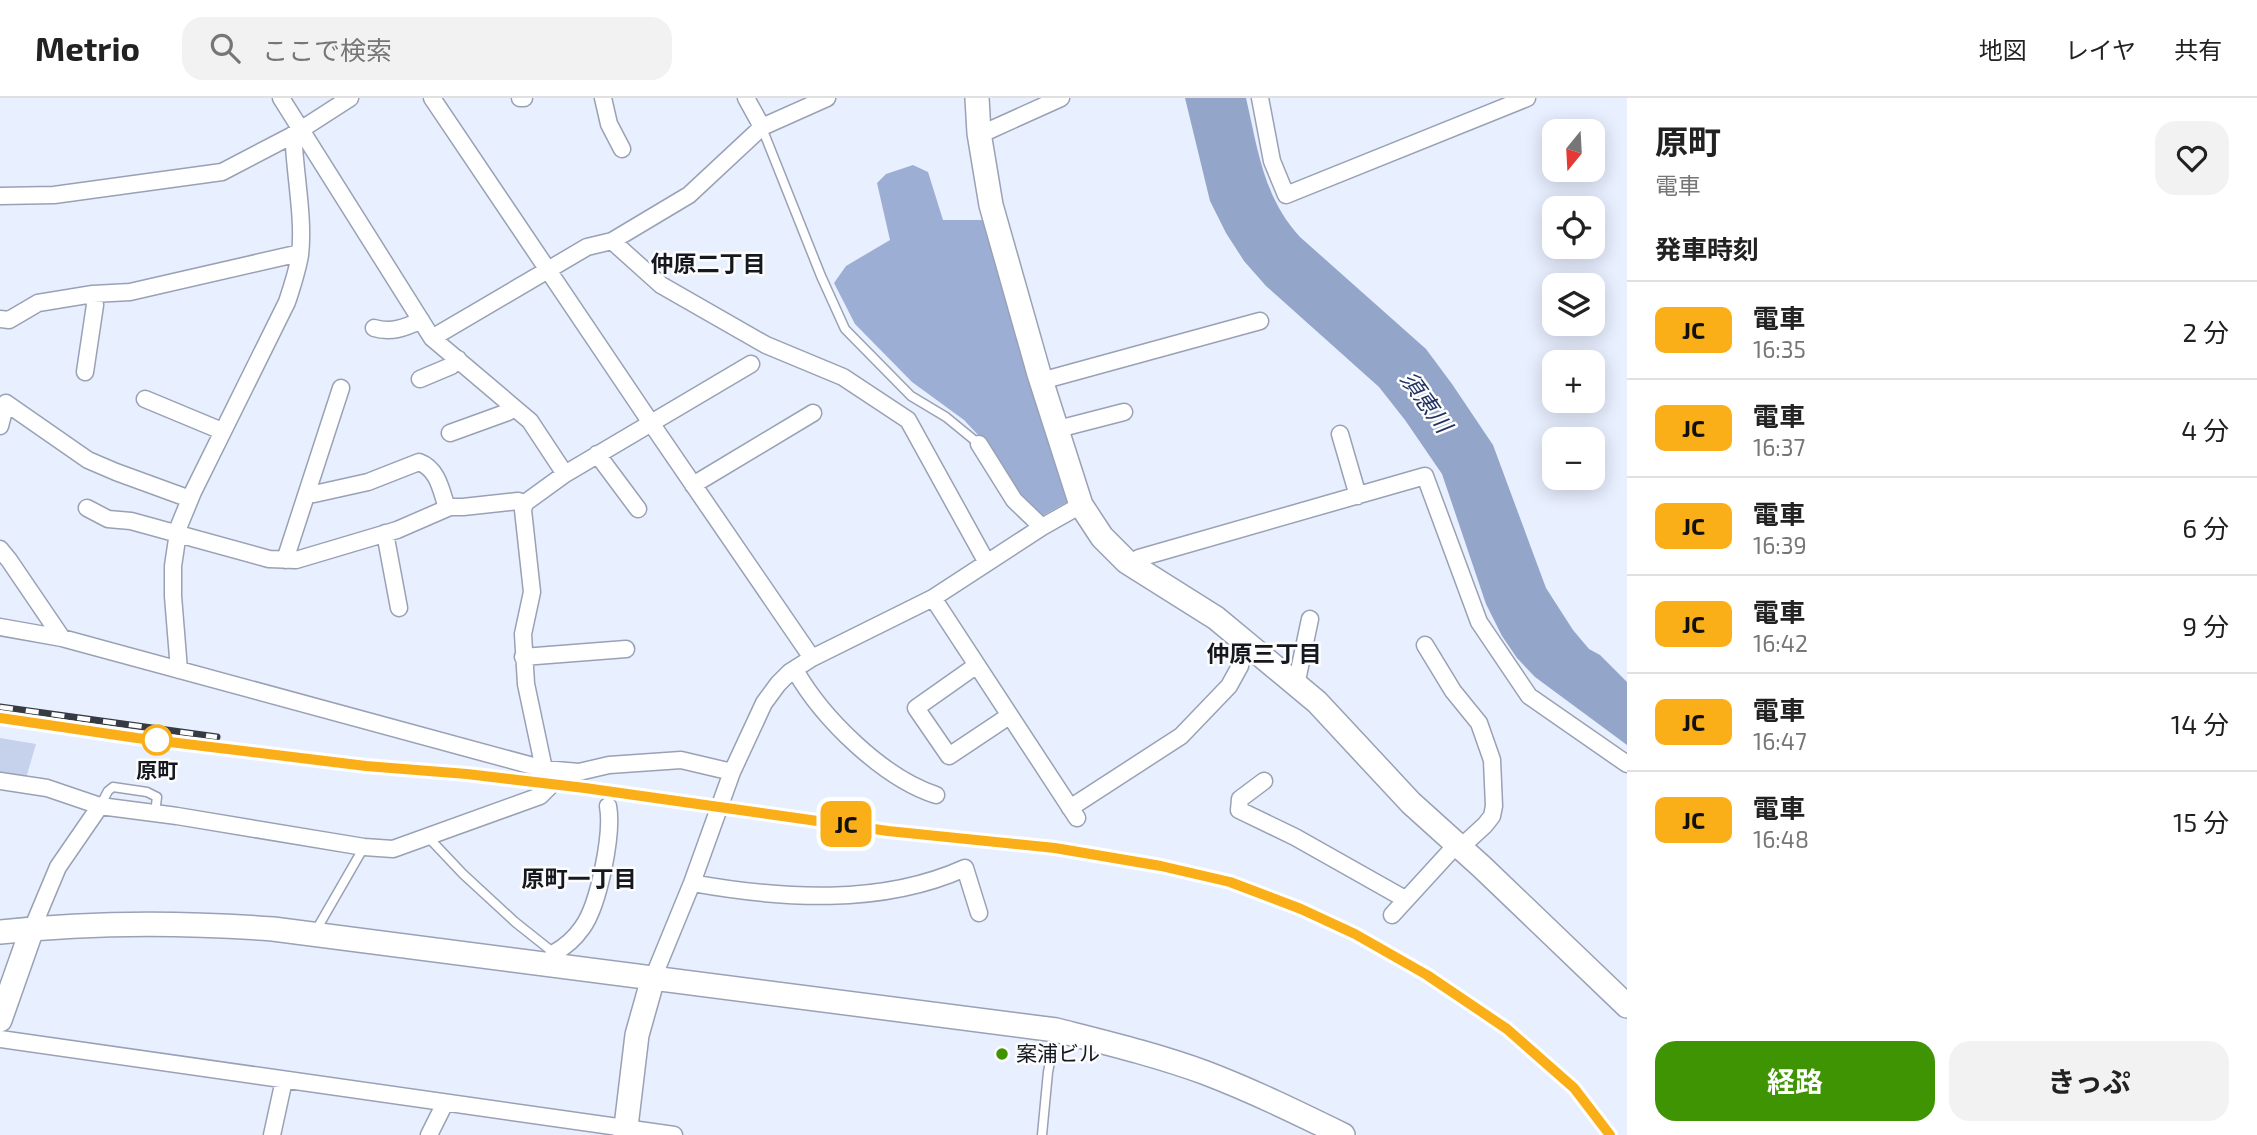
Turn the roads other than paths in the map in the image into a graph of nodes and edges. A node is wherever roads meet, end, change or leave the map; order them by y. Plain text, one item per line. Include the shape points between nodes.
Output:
1 (281, 98) edge
2 (350, 98) edge
3 (432, 98) edge
4 (603, 98) edge
5 (746, 98) edge
6 (827, 98) edge
7 (977, 98) edge
8 (1061, 98) edge
9 (1260, 98) edge
10 (1527, 98) edge
11 (761, 127) junction
12 (296, 132) junction
13 (979, 133) junction
14 (622, 149) dead end
15 (0, 196) edge
16 (612, 241) junction
17 (300, 253) junction
18 (548, 270) junction
19 (93, 294) junction
20 (0, 319) edge
21 (421, 320) junction
22 (1260, 321) dead end
23 (373, 328) dead end
24 (432, 338) junction
25 (458, 359) junction
26 (751, 364) dead end
27 (85, 372) dead end
28 (420, 379) dead end
29 (1041, 380) junction
30 (341, 388) dead end
31 (145, 399) dead end
32 (513, 407) junction
33 (1124, 412) dead end
34 (813, 413) dead end
35 (651, 423) junction
36 (0, 426) edge
37 (1058, 429) junction
38 (222, 431) junction
39 (450, 433) dead end
40 (1340, 434) dead end
41 (979, 444) joint
42 (597, 454) junction
43 (565, 474) junction
44 (693, 485) junction
45 (307, 493) junction
46 (1358, 496) junction
47 (190, 499) junction
48 (525, 503) junction
49 (1081, 505) junction
50 (87, 508) dead end
51 (447, 508) junction
52 (638, 509) dead end
53 (1042, 527) junction
54 (385, 533) junction
55 (178, 534) junction
56 (0, 550) edge
57 (285, 560) junction
58 (987, 563) junction
59 (1132, 565) junction
60 (933, 598) junction
61 (399, 608) dead end
62 (1310, 620) dead end
63 (0, 627) edge
64 (62, 638) junction
65 (1246, 643) junction
66 (1425, 645) dead end
67 (626, 649) dead end
68 (523, 657) junction
69 (813, 658) junction
70 (976, 665) junction
71 (179, 670) junction
72 (795, 670) junction
73 (1296, 685) junction
74 (1009, 716) junction
75 (1627, 764) edge
76 (544, 769) junction
77 (732, 772) junction
78 (0, 781) edge
79 (1264, 781) dead end
80 (936, 795) dead end
81 (100, 806) junction
82 (608, 806) dead end
83 (427, 836) junction
84 (1459, 846) junction
85 (364, 847) junction
86 (692, 883) junction
87 (1405, 899) junction
88 (979, 913) dead end
89 (1392, 915) dead end
90 (32, 929) junction
91 (0, 932) edge
92 (314, 934) junction
93 (553, 959) junction
94 (653, 978) junction
95 (1627, 1006) edge
96 (0, 1020) edge
97 (1056, 1030) junction
98 (0, 1040) edge
99 (284, 1080) junction
100 (445, 1103) junction
101 (626, 1132) edge
102 (272, 1135) edge
103 (429, 1135) edge
104 (674, 1135) edge
105 (1042, 1135) edge
106 (1343, 1135) edge

1 - 12 street
2 - 12 street
3 - 18 street
4 - 14 street
5 - 11 street
6 - 11 street
7 - 13 main road
8 - 13 street
9 - 10 street via 1272,161 1286,195
11 - 16 street via 690,195
11 - 41 lane via 845,329 911,396
12 - 15 street via 222,172 54,195
12 - 17 street
12 - 21 street
13 - 29 main road via 992,205
16 - 18 street via 587,247
16 - 58 street via 661,285 766,345 843,377 908,420
17 - 19 street via 130,292
17 - 38 street via 286,302
18 - 24 street
18 - 35 street
19 - 20 street via 38,303 9,320
19 - 27 street
21 - 23 street via 387,332
21 - 24 street
22 - 29 street
24 - 25 street
25 - 28 street
25 - 32 street
26 - 35 street
29 - 37 main road
30 - 45 street
31 - 38 street
32 - 39 street
32 - 43 street via 530,421
33 - 37 street
34 - 44 street
35 - 42 street
35 - 44 street
36 - 47 street via 6,403 88,460
37 - 49 main road
38 - 47 street
40 - 46 street
41 - 53 street via 1014,500
42 - 43 street
42 - 52 street
43 - 48 street
44 - 69 street
45 - 51 street via 368,482 419,462 434,472
45 - 57 street
46 - 59 street via 1139,558
46 - 75 street via 1426,476 1479,622 1529,696
47 - 55 street
48 - 51 street
48 - 68 street via 532,592
49 - 53 street
49 - 59 main road via 1102,537
50 - 55 street via 108,519
51 - 54 street
53 - 58 street
54 - 57 street
54 - 61 street
55 - 57 street
55 - 71 street via 173,596
56 - 64 street
58 - 60 street
59 - 65 main road via 1216,618
60 - 69 street
60 - 70 street
62 - 73 street
63 - 64 street
64 - 71 street
65 - 73 main road
65 - 74 street via 1229,686 1181,736 1073,813
66 - 84 street via 1479,723 1492,760 1492,816
67 - 68 street
68 - 76 street
69 - 72 street
70 - 74 street
70 - 74 street via 916,708 949,756
71 - 76 street
72 - 77 street via 765,703
72 - 80 street via 824,711 873,759 915,788
73 - 84 main road
76 - 77 street via 579,772 681,760
76 - 83 street via 552,784 540,796
77 - 86 street
78 - 81 street via 47,788
79 - 87 street via 1240,799 1239,810
81 - 85 street
81 - 90 street via 58,867
82 - 93 street via 605,868 590,912 583,927
83 - 85 street via 393,849
83 - 93 lane
84 - 87 street
84 - 95 main road
85 - 92 lane
86 - 88 street via 767,892 873,893 944,878 965,868
86 - 94 street
87 - 89 street
90 - 91 main road
90 - 92 main road via 201,923
90 - 96 main road
92 - 93 main road
93 - 94 main road
94 - 97 main road
94 - 101 main road via 637,1035
97 - 105 lane
97 - 106 main road via 1205,1072
98 - 99 street
99 - 100 street
99 - 102 street
100 - 101 street
100 - 103 street
101 - 104 street

